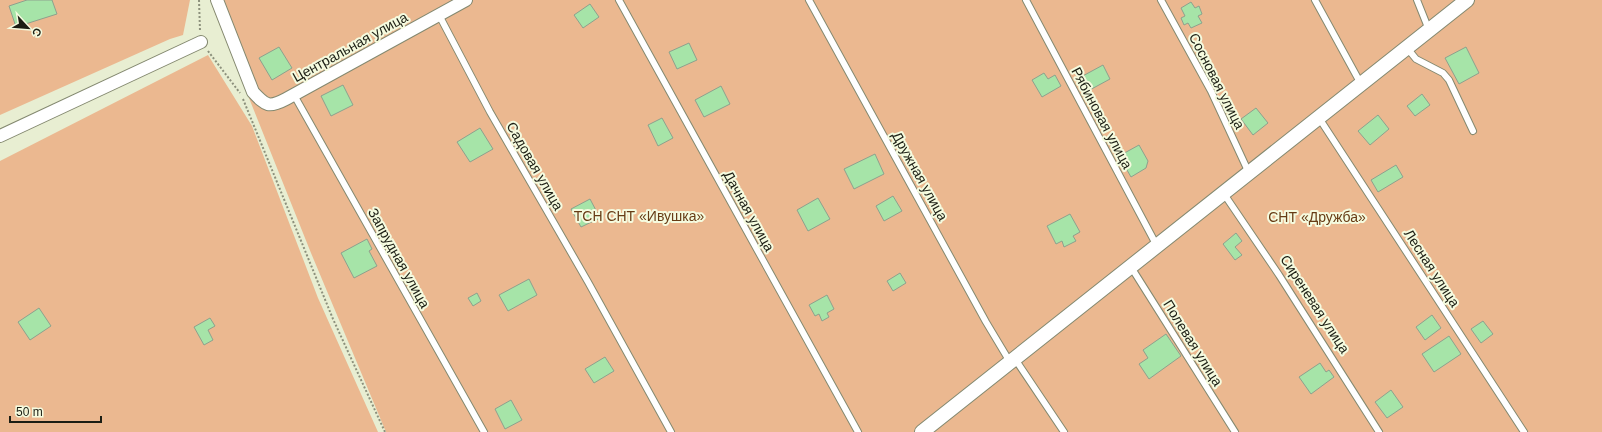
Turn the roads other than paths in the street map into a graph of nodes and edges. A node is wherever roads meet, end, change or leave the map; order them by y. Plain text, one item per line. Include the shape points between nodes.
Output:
1 (466, 0) edge
2 (619, 0) edge
3 (809, 0) edge
4 (1026, 0) edge
5 (1161, 0) edge
6 (1314, 0) edge
7 (1417, 0) edge
8 (1467, 0) edge
9 (221, 2) edge
10 (439, 15) junction
11 (1429, 30) junction
12 (201, 42) road end
13 (1407, 48) junction
14 (1361, 84) junction
15 (294, 95) junction
16 (1319, 118) junction
17 (1473, 131) dead end
18 (0, 136) edge
19 (1249, 173) junction
20 (1224, 194) junction
21 (1157, 246) junction
22 (1131, 267) junction
23 (1013, 361) junction
24 (484, 432) edge
25 (671, 432) edge
26 (858, 432) edge
27 (922, 432) edge
28 (1064, 432) edge
29 (1236, 432) edge
30 (1379, 432) edge
31 (1524, 432) edge

1 - 10 street, Центральная улица
2 - 26 lane, Дачная улица
3 - 23 lane, Дружная улица via 986,322
4 - 21 lane, Рябиновая улица
5 - 19 lane, Сосновая улица via 1211,91
6 - 14 lane
7 - 11 lane
8 - 11 street
9 - 15 street, Центральная улица via 253,92 268,105 279,103
10 - 15 street, Центральная улица
10 - 25 lane, Садовая улица via 490,112
11 - 13 street
12 - 18 street
13 - 14 street
13 - 17 lane via 1416,59 1443,72
14 - 16 street
15 - 24 lane, Запрудная улица
16 - 19 street
16 - 31 lane, Лесная улица
19 - 20 street
20 - 21 street
20 - 30 lane, Сиреневая улица
21 - 22 street
22 - 23 street
22 - 29 lane, Полевая улица
23 - 27 street
23 - 28 lane, Дружная улица

